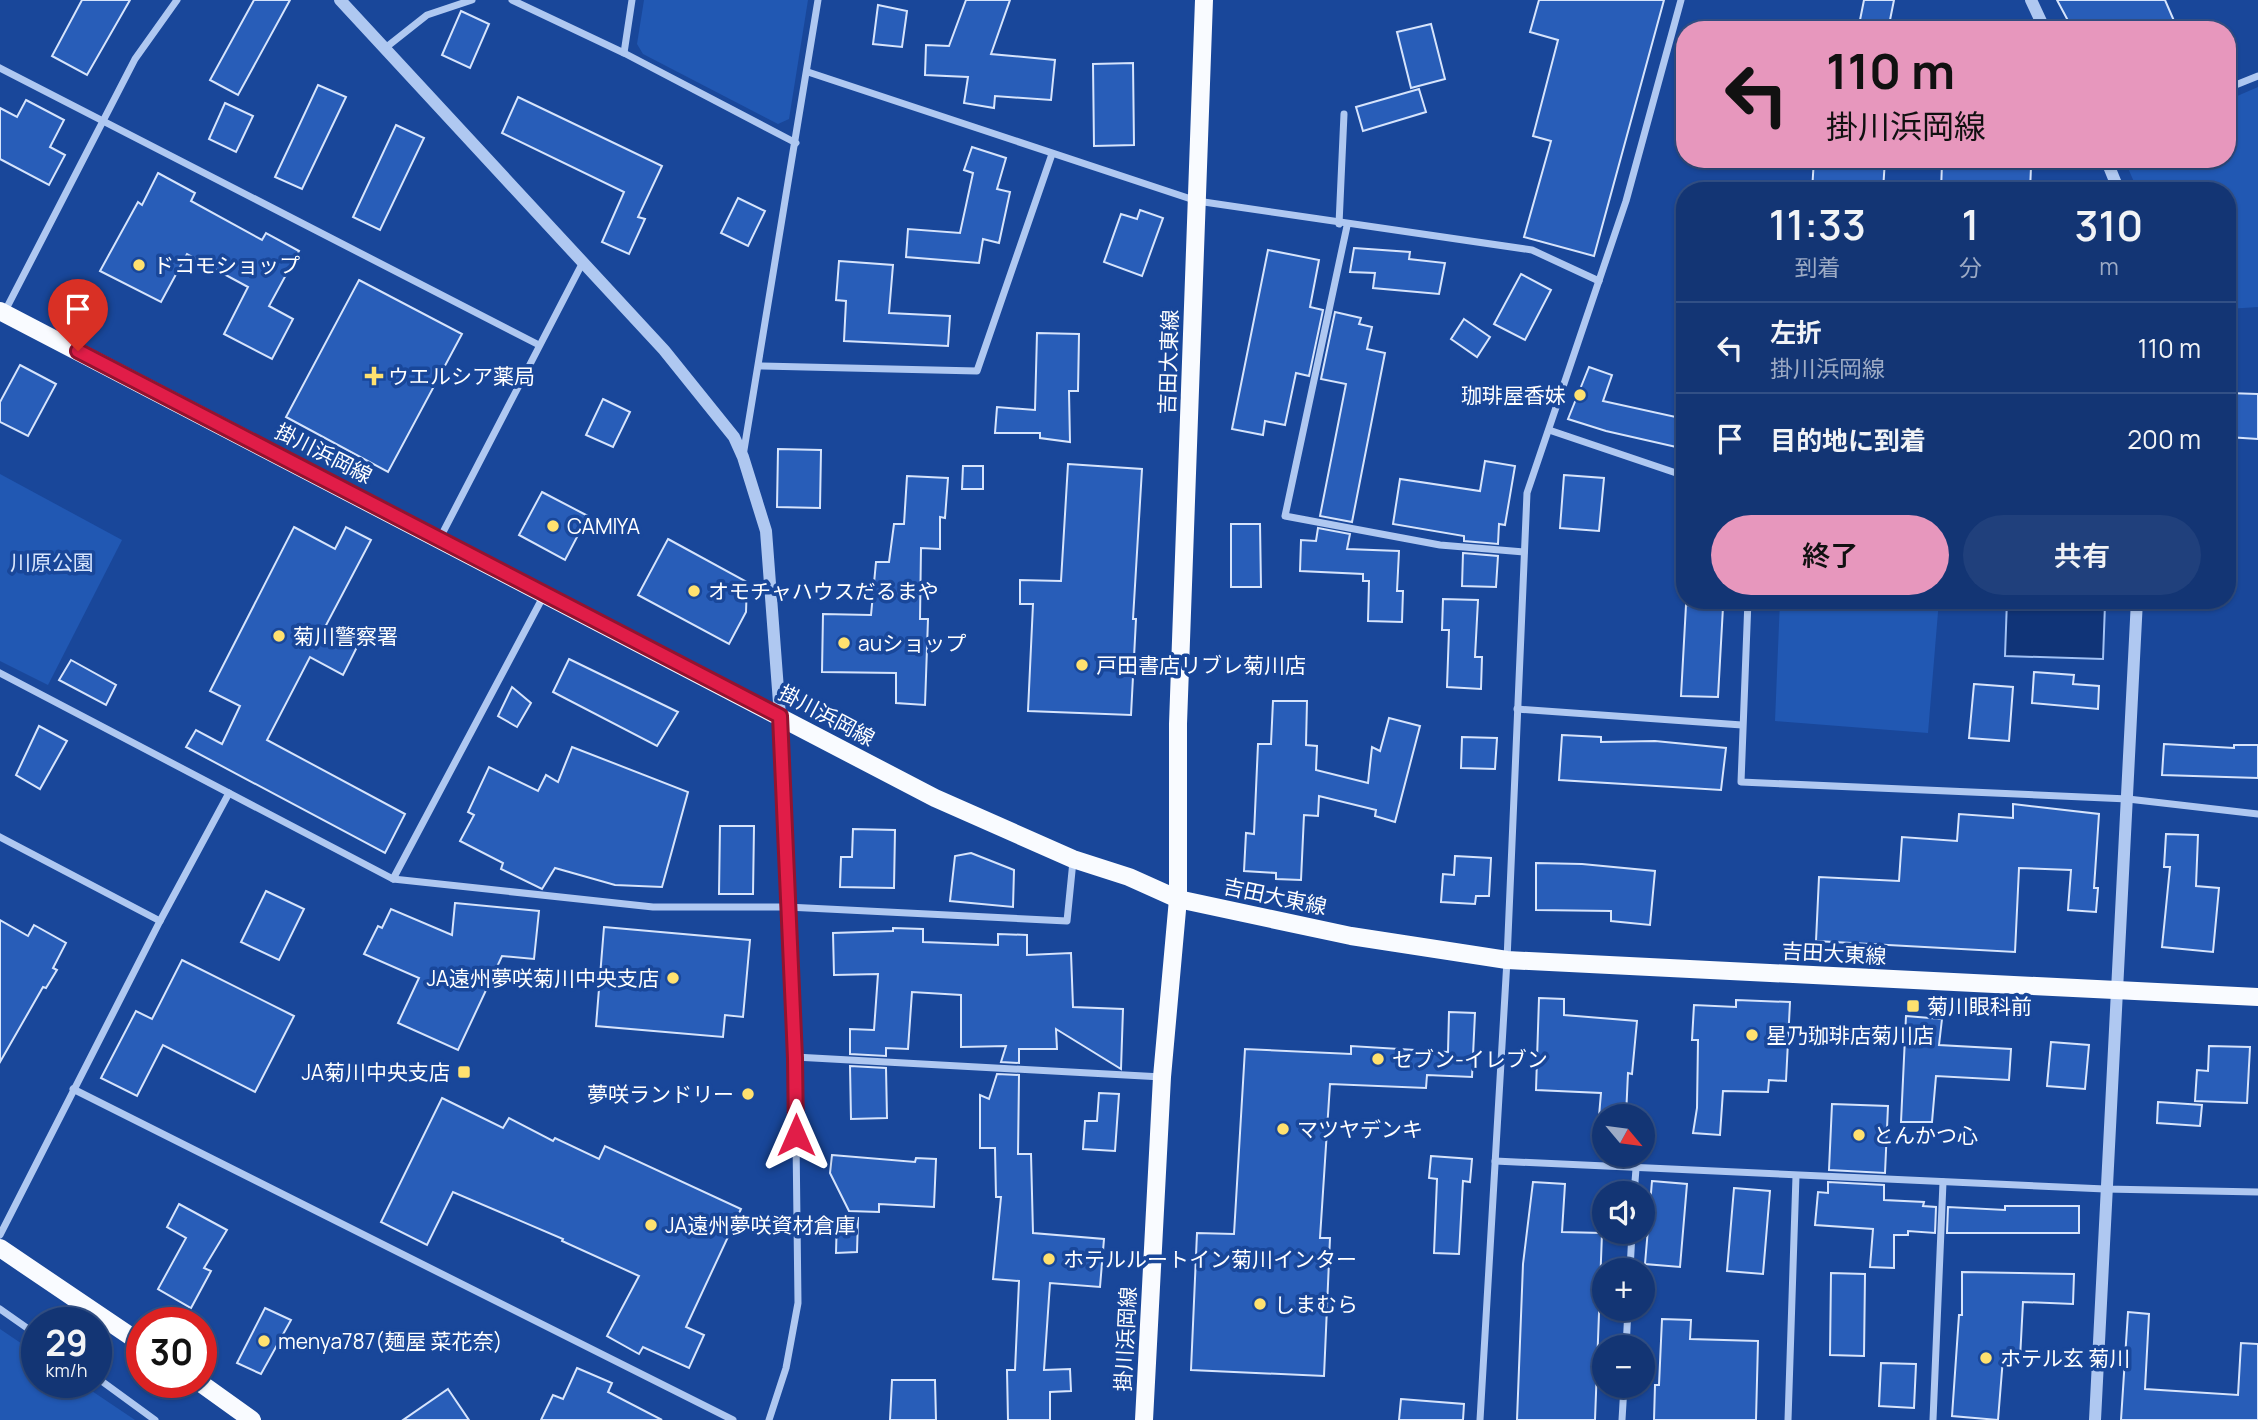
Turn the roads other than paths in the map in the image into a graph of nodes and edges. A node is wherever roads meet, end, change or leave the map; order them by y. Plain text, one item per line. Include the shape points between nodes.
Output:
1 (177, 0) edge
2 (340, 0) edge
3 (472, 0) edge
4 (512, 0) edge
5 (632, 0) edge
6 (818, 0) edge
7 (1204, 0) edge
8 (1681, 0) edge
9 (2031, 0) edge
10 (2041, 21) edge
11 (384, 49) junction
12 (624, 53) junction
13 (0, 68) edge
14 (808, 72) junction
15 (2258, 76) edge
16 (2236, 85) edge
17 (1344, 114) dead end
18 (102, 121) junction
19 (796, 143) junction
20 (1052, 154) junction
21 (1197, 201) junction
22 (1339, 224) junction
23 (1348, 226) junction
24 (583, 262) junction
25 (1599, 281) junction
26 (1, 314) edge
27 (539, 345) junction
28 (760, 366) junction
29 (1549, 430) junction
30 (743, 457) junction
31 (1676, 473) edge
32 (440, 539) junction
33 (1524, 552) junction
34 (544, 594) junction
35 (1748, 609) edge
36 (2137, 609) edge
37 (0, 673) edge
38 (1517, 709) junction
39 (780, 716) junction
40 (1742, 724) junction
41 (229, 793) junction
42 (2128, 799) junction
43 (2258, 814) edge
44 (0, 837) edge
45 (1073, 859) junction
46 (393, 879) junction
47 (1178, 899) junction
48 (787, 907) junction
49 (160, 921) junction
50 (1507, 960) junction
51 (2118, 990) junction
52 (2258, 997) edge
53 (795, 1058) junction
54 (1163, 1077) junction
55 (73, 1089) junction
56 (1496, 1161) junction
57 (1636, 1169) junction
58 (1796, 1176) junction
59 (1635, 1181) edge
60 (1943, 1182) junction
61 (2105, 1189) junction
62 (2258, 1192) edge
63 (0, 1235) edge
64 (0, 1248) edge
65 (0, 1309) edge
66 (21, 1324) edge
67 (126, 1333) edge
68 (112, 1389) edge
69 (217, 1395) edge
70 (1623, 1398) edge
71 (155, 1420) edge
72 (252, 1420) edge
73 (733, 1420) edge
74 (769, 1420) edge
75 (1144, 1420) edge
76 (1480, 1420) edge
77 (1622, 1420) edge
78 (1788, 1420) edge
79 (1933, 1420) edge
80 (2095, 1420) edge

1 - 18 street via 135,59
2 - 11 street
3 - 11 street via 427,15
4 - 12 street
5 - 12 street
6 - 14 street
7 - 21 main road, 吉田大東線
8 - 25 street via 1626,201
9 - 10 street
11 - 24 street
12 - 19 street
13 - 18 street
14 - 19 street
14 - 20 street
15 - 16 street
17 - 22 street
18 - 26 street
18 - 27 street
19 - 28 street
20 - 21 street
20 - 28 street via 977,371
21 - 22 street
21 - 47 main road, 吉田大東線 via 1178,724
22 - 23 street
23 - 25 street via 1532,250
23 - 33 street via 1285,516 1440,545
24 - 27 street
24 - 30 street via 695,384
25 - 29 street
26 - 32 main road, 掛川浜岡線
27 - 32 street
28 - 30 street
29 - 31 street
29 - 33 street via 1527,494
30 - 39 street via 766,531
32 - 34 main road, 掛川浜岡線
33 - 38 street
34 - 39 main road, 掛川浜岡線
34 - 46 street
35 - 40 street
36 - 42 street
37 - 41 street
38 - 40 street
38 - 50 street
39 - 45 main road, 掛川浜岡線 via 935,798
39 - 48 street
40 - 42 street via 1741,782
41 - 46 street
41 - 49 street
42 - 43 street
42 - 51 street
44 - 49 street
45 - 47 main road, 掛川浜岡線
45 - 48 street via 1067,921
46 - 48 street via 653,907
47 - 50 main road, 吉田大東線 via 1351,936
47 - 54 main road, 掛川浜岡線
48 - 53 street
49 - 55 street
50 - 51 main road, 吉田大東線
50 - 56 street
51 - 52 main road, 吉田大東線
51 - 61 street
53 - 54 street
53 - 74 street via 798,1303 786,1368
54 - 75 main road, 掛川浜岡線
55 - 63 street
55 - 73 street
56 - 57 street
56 - 76 street
57 - 58 street
57 - 59 street
58 - 60 street
58 - 78 street
60 - 61 street
60 - 79 street
61 - 62 street
61 - 80 street
64 - 67 main road
65 - 66 street
68 - 71 street
69 - 72 main road
70 - 77 street

